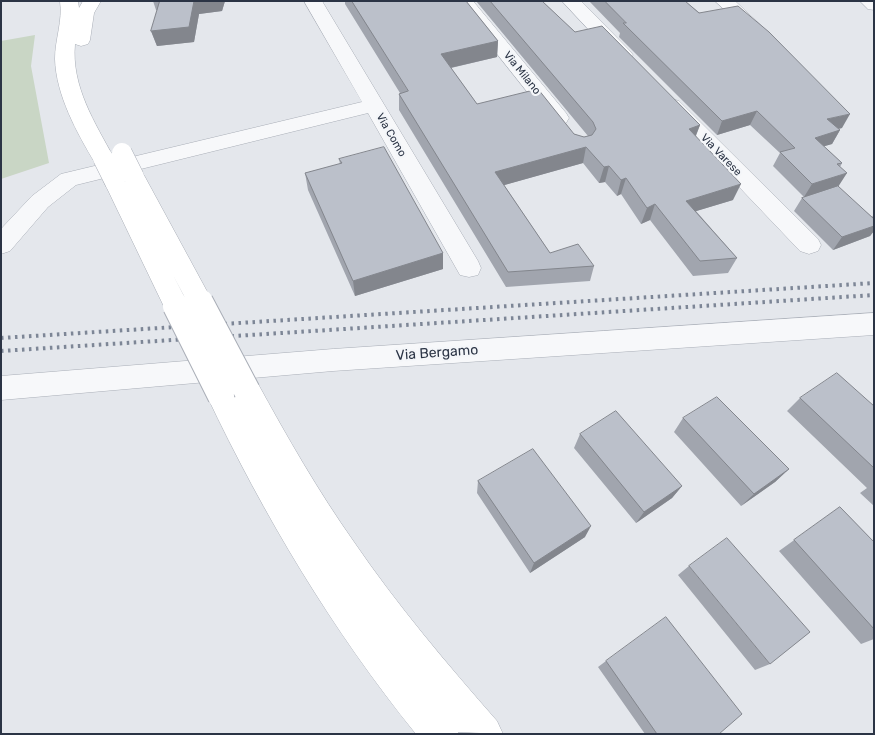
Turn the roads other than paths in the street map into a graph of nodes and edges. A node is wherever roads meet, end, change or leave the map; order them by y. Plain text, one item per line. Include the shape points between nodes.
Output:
1 (69, 1) edge
2 (92, 1) edge
3 (313, 1) edge
4 (464, 1) edge
5 (571, 1) edge
6 (724, 1) edge
7 (869, 1) edge
8 (874, 5) edge
9 (774, 45) edge
10 (639, 71) edge
11 (659, 92) edge
12 (94, 100) dead end
13 (374, 105) junction
14 (568, 129) edge
15 (1, 245) edge
16 (809, 245) dead end
17 (469, 268) dead end
18 (874, 324) edge
19 (1, 388) edge
20 (234, 394) junction
21 (440, 734) edge
22 (484, 734) edge

1 - 20 main road, bridge via 65,41 68,78 74,97 113,149 124,180
2 - 12 main road via 85,13 81,52
3 - 13 street, Via Como
4 - 14 street, Via Milano
5 - 10 street
6 - 9 street
7 - 8 street
11 - 16 street, Via Varese
13 - 15 street via 69,179 35,205
13 - 17 street, Via Como
18 - 19 street, Via Bergamo via 333,360
20 - 21 main road via 266,480 307,552 360,631
20 - 22 main road via 364,584 418,657

